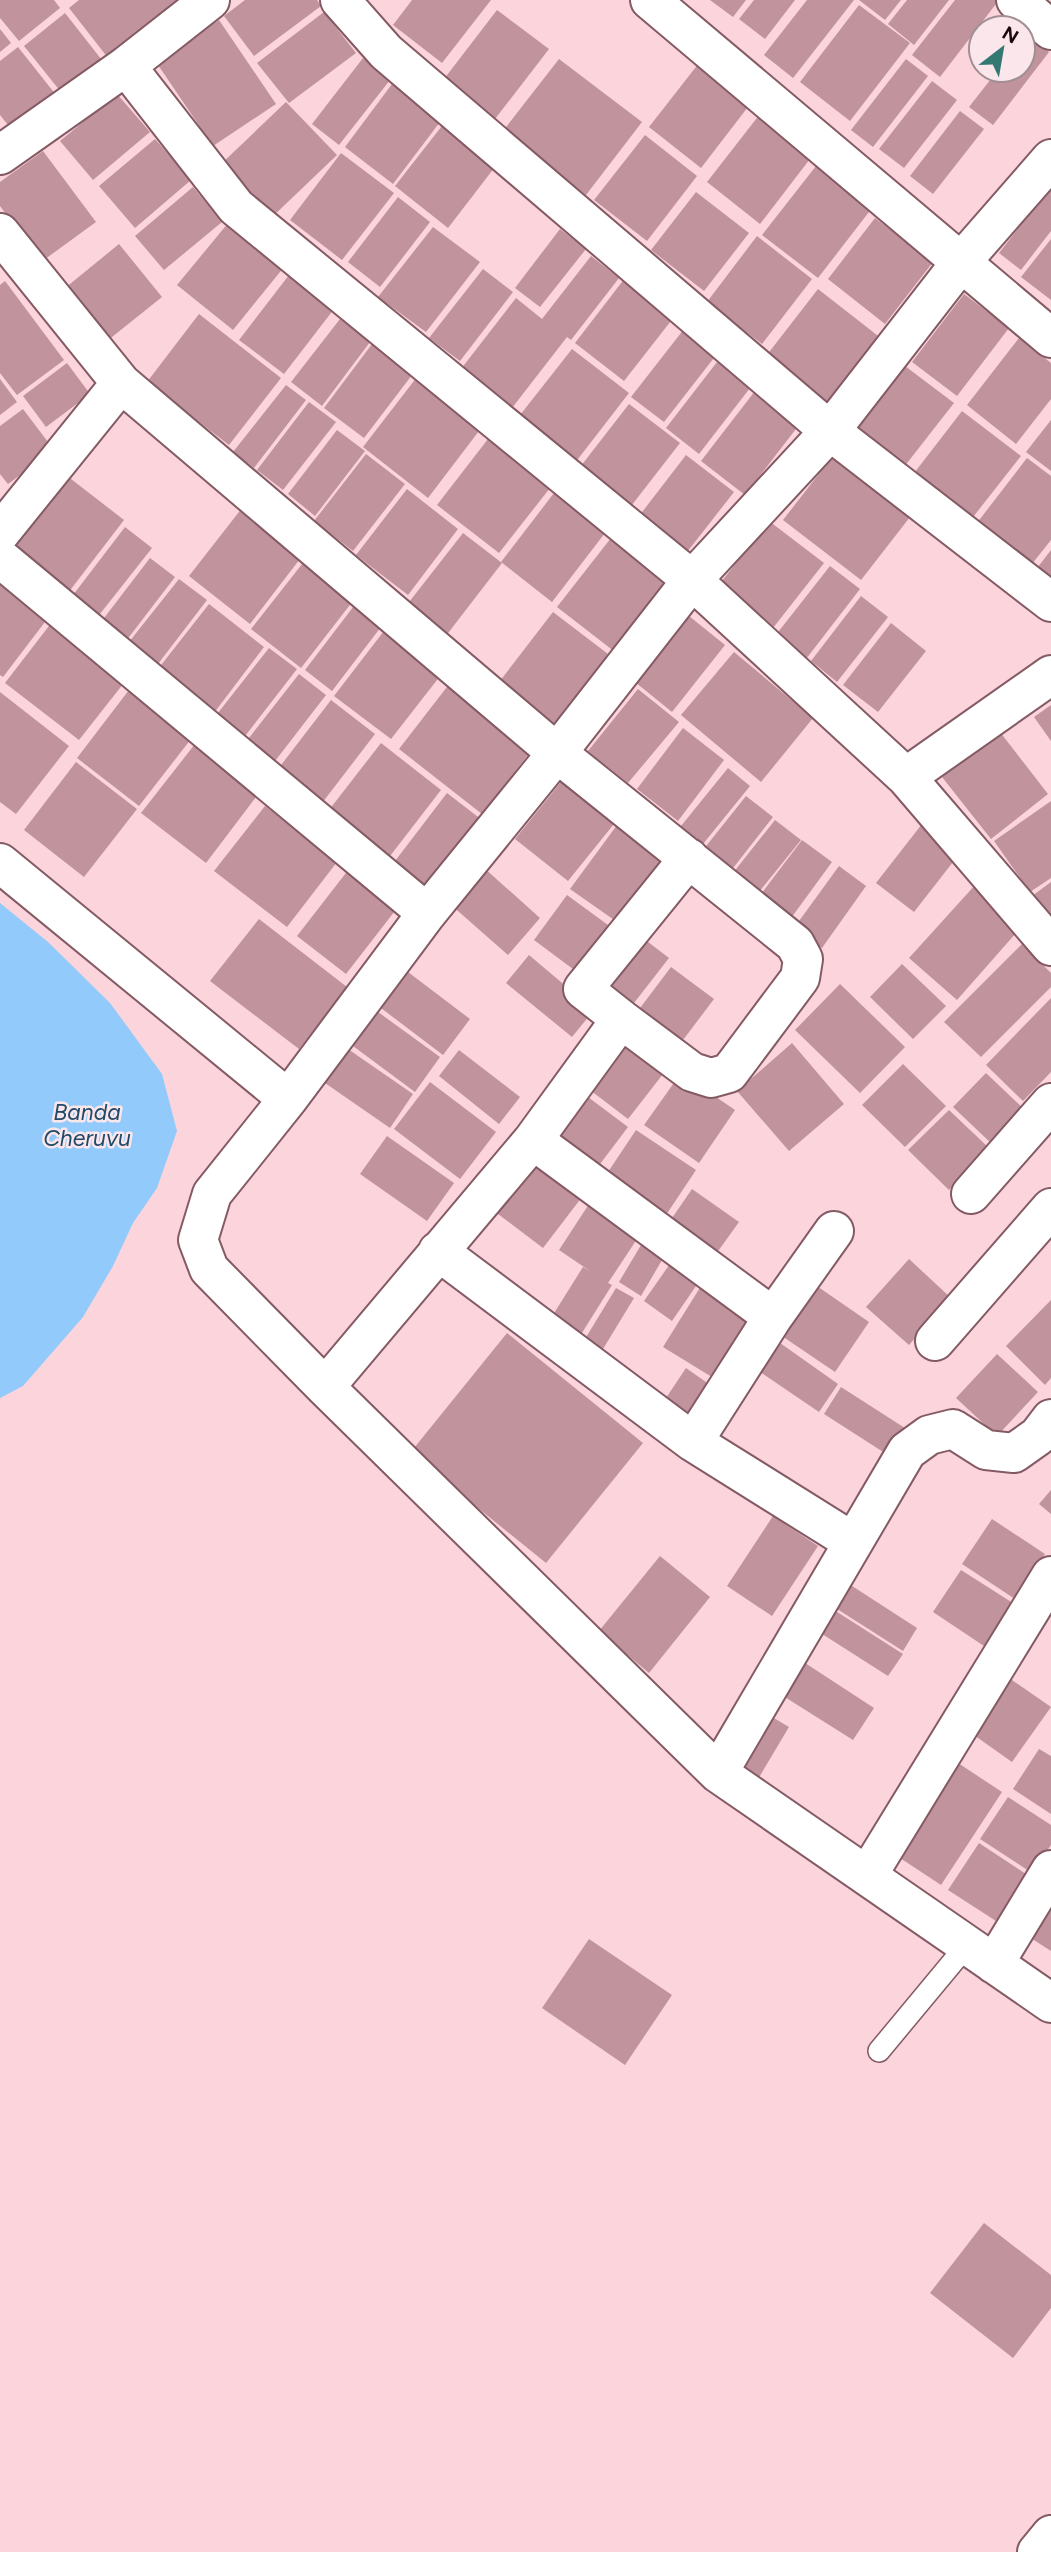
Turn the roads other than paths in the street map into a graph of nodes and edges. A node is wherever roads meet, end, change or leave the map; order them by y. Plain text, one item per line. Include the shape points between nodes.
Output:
1 (209, 0) edge
2 (340, 0) edge
3 (650, 0) edge
4 (1016, 0) edge
5 (1051, 30) edge
6 (126, 66) junction
7 (0, 155) edge
8 (1051, 159) edge
9 (0, 233) edge
10 (962, 261) junction
11 (1051, 338) edge
12 (121, 383) junction
13 (830, 431) junction
14 (3, 519) edge
15 (0, 558) edge
16 (692, 580) junction
17 (1051, 602) edge
18 (1051, 676) edge
19 (557, 752) junction
20 (906, 777) junction
21 (690, 858) junction
22 (0, 863) edge
23 (427, 913) junction
24 (1051, 946) edge
25 (621, 1019) junction
26 (288, 1099) junction
27 (1051, 1103) edge
28 (533, 1140) junction
29 (971, 1194) dead end
30 (1051, 1209) edge
31 (834, 1231) dead end
32 (438, 1251) junction
33 (773, 1317) junction
34 (935, 1341) dead end
35 (325, 1387) junction
36 (1051, 1419) edge
37 (693, 1441) junction
38 (853, 1542) junction
39 (1051, 1576) edge
40 (718, 1773) junction
41 (1051, 1870) edge
42 (867, 1876) junction
43 (980, 1955) junction
44 (1051, 2003) edge
45 (878, 2051) dead end
46 (1051, 2535) edge
47 (1037, 2552) edge

1 - 6 street
2 - 13 street via 386,51
3 - 10 street
4 - 5 street
6 - 7 street
6 - 16 street via 236,207
8 - 10 street
9 - 12 street
10 - 11 street
10 - 13 street
12 - 14 street
12 - 19 street
13 - 16 street
13 - 17 street
15 - 23 street
16 - 19 street
16 - 20 street
18 - 20 street
19 - 21 street
19 - 23 street
20 - 24 street
21 - 25 street via 583,989
21 - 25 street via 795,944 803,959 800,978 729,1073 711,1078 692,1072
22 - 26 street
23 - 26 street
25 - 28 street
26 - 35 street via 212,1194 198,1240 209,1269
27 - 29 street
28 - 32 street
28 - 33 street
30 - 34 street
31 - 33 street
32 - 35 street
32 - 37 street
33 - 37 street
35 - 40 street
36 - 38 street via 1038,1436 1014,1453 986,1450 953,1429 929,1434 907,1451
37 - 38 street
38 - 40 street
39 - 42 street
40 - 42 street
41 - 43 street
42 - 43 street
43 - 44 street
43 - 45 lane
46 - 47 street

